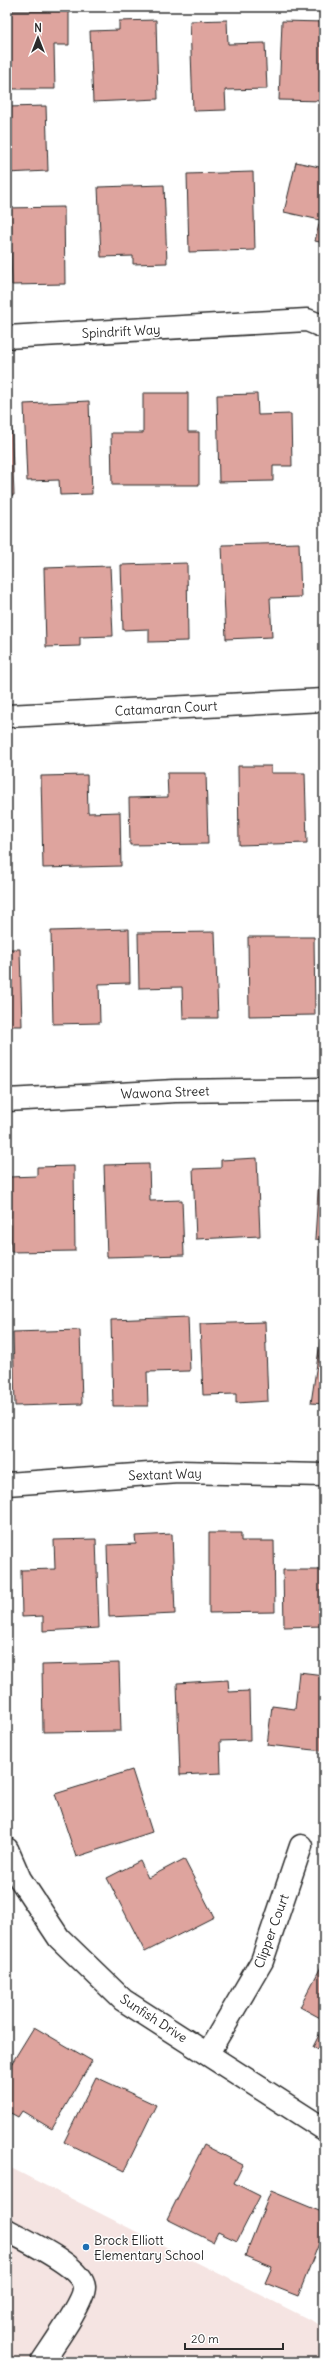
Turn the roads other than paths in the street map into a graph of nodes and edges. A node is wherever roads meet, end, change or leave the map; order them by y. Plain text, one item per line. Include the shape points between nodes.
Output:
1 (324, 327) edge
2 (7, 337) edge
3 (324, 700) edge
4 (7, 716) edge
5 (324, 1089) edge
6 (7, 1100) edge
7 (324, 1475) edge
8 (7, 1484) edge
9 (300, 1846) dead end
10 (7, 1849) edge
11 (208, 2053) junction
12 (324, 2129) edge
13 (7, 2230) edge
14 (42, 2362) edge

1 - 2 street, Spindrift Way via 307,320
3 - 4 street, Catamaran Court
5 - 6 street, Wawona Street via 175,1092
7 - 8 street, Sextant Way via 178,1472
9 - 11 street, Clipper Court via 262,1961
10 - 11 street, Sunfish Drive via 20,1879 59,1938 123,2000
11 - 12 street, Sunfish Drive
13 - 14 street via 72,2268 82,2277 84,2288 81,2300

